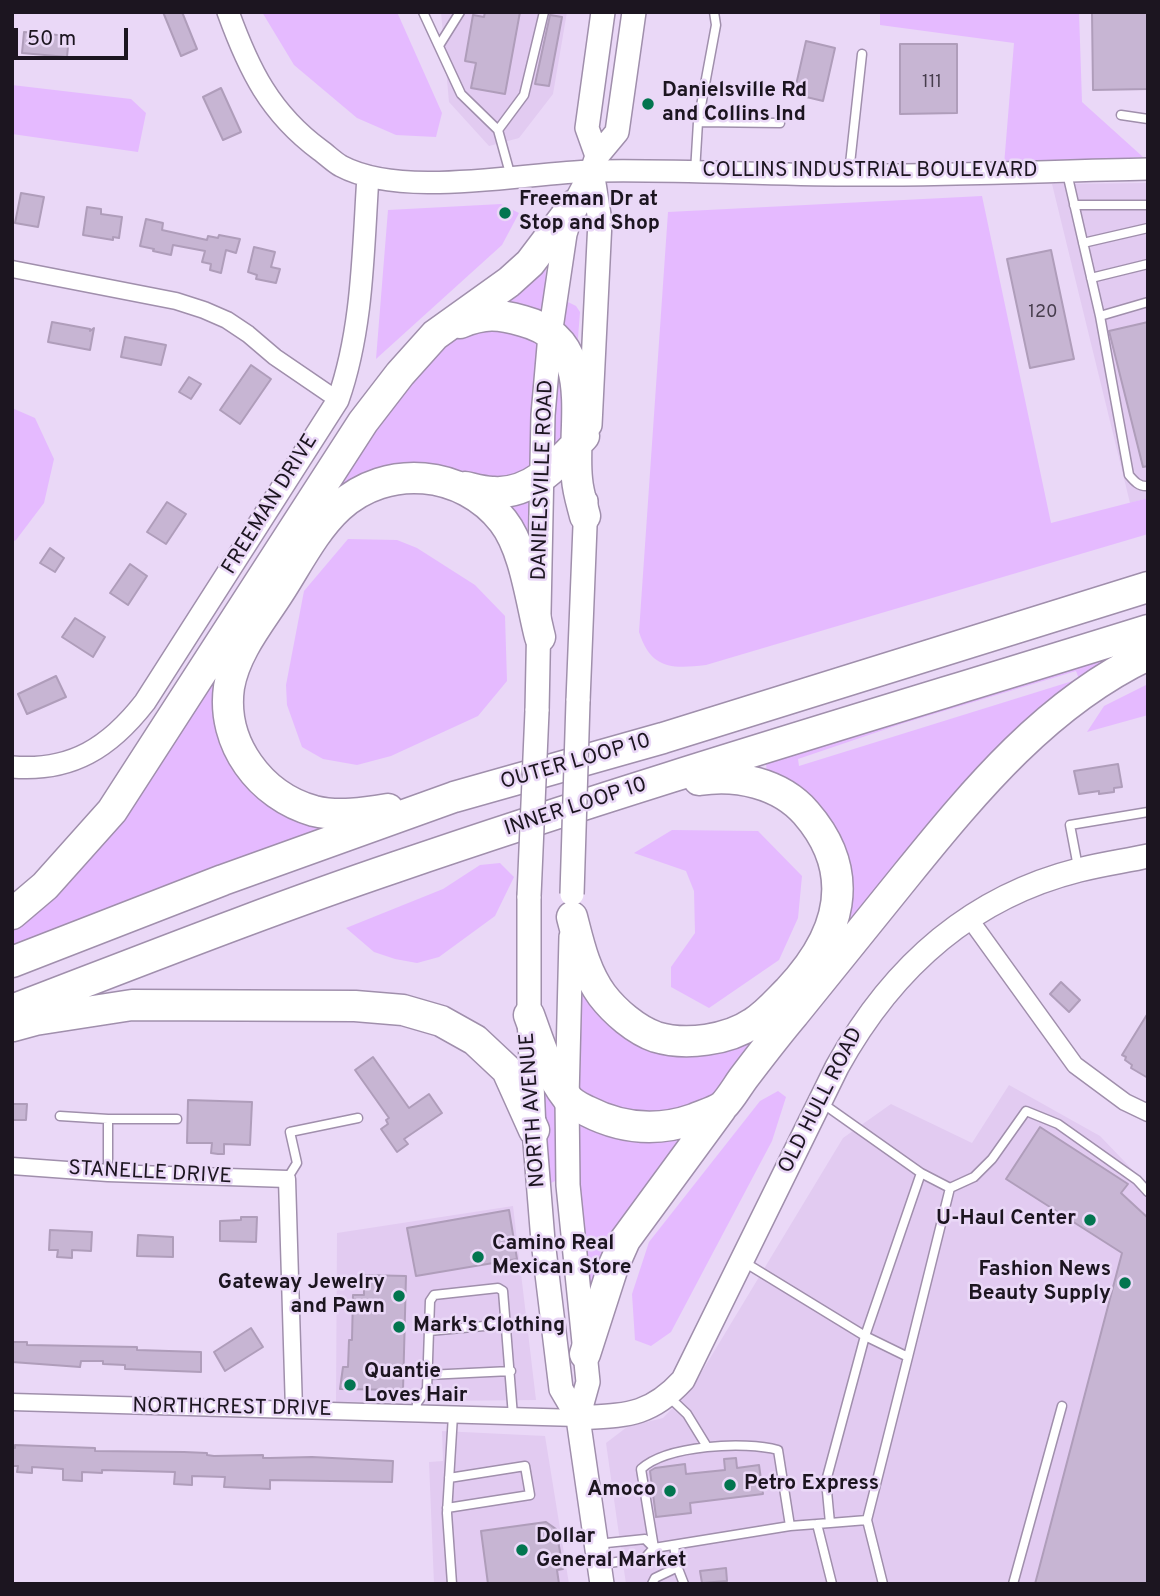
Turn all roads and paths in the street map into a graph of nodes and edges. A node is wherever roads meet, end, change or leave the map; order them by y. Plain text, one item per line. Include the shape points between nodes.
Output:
1 (228, 12) edge
2 (424, 12) edge
3 (460, 12) edge
4 (544, 12) edge
5 (603, 12) edge
6 (634, 12) edge
7 (715, 12) edge
8 (439, 44) junction
9 (862, 54) dead end
10 (1121, 115) dead end
11 (1148, 119) edge
12 (698, 122) junction
13 (780, 123) dead end
14 (498, 130) junction
15 (595, 163) junction
16 (1148, 169) edge
17 (1066, 171) junction
18 (695, 173) junction
19 (368, 176) junction
20 (849, 176) junction
21 (512, 177) junction
22 (574, 205) junction
23 (1074, 205) junction
24 (1148, 205) edge
25 (1148, 228) edge
26 (1083, 243) junction
27 (1148, 264) edge
28 (12, 269) edge
29 (1091, 278) junction
30 (1148, 302) edge
31 (1100, 316) junction
32 (435, 335) junction
33 (550, 335) junction
34 (338, 400) junction
35 (583, 437) junction
36 (542, 477) junction
37 (458, 486) junction
38 (1148, 486) edge
39 (585, 516) joint
40 (1148, 587) edge
41 (1148, 630) edge
42 (540, 637) junction
43 (1148, 655) edge
44 (12, 767) edge
45 (626, 792) junction
46 (576, 793) joint
47 (533, 796) joint
48 (454, 797) junction
49 (1148, 813) edge
50 (1148, 856) edge
51 (1079, 870) junction
52 (572, 905) junction
53 (12, 914) edge
54 (970, 918) junction
55 (12, 962) edge
56 (12, 1010) edge
57 (528, 1015) junction
58 (12, 1026) edge
59 (566, 1098) junction
60 (820, 1101) junction
61 (723, 1106) junction
62 (1148, 1114) edge
63 (60, 1116) dead end
64 (358, 1118) dead end
65 (108, 1119) junction
66 (177, 1119) dead end
67 (534, 1130) junction
68 (12, 1166) edge
69 (108, 1173) junction
70 (921, 1173) junction
71 (287, 1179) junction
72 (950, 1188) junction
73 (1148, 1192) edge
74 (742, 1260) junction
75 (506, 1324) junction
76 (429, 1332) junction
77 (865, 1336) junction
78 (585, 1354) junction
79 (908, 1357) junction
80 (511, 1371) junction
81 (427, 1375) junction
82 (668, 1396) junction
83 (12, 1402) edge
84 (1062, 1406) dead end
85 (295, 1410) junction
86 (416, 1414) junction
87 (453, 1415) junction
88 (513, 1416) junction
89 (578, 1418) junction
90 (706, 1446) junction
91 (449, 1478) junction
92 (447, 1508) junction
93 (867, 1520) junction
94 (830, 1522) junction
95 (817, 1524) junction
96 (790, 1526) junction
97 (674, 1545) junction
98 (654, 1548) junction
99 (599, 1564) edge
100 (678, 1567) junction
101 (452, 1584) edge
102 (652, 1584) edge
103 (684, 1584) edge
104 (832, 1584) edge
105 (883, 1584) edge
106 (1013, 1584) edge

1 - 19 street via 245,58 292,128 341,166
2 - 8 lane
3 - 8 lane
4 - 14 lane via 524,95
5 - 15 main road, DANIELSVILLE ROAD via 587,128
6 - 15 main road, DANIELSVILLE ROAD via 617,132
7 - 12 lane
8 - 14 lane via 461,94
9 - 20 lane
10 - 11 lane
12 - 13 lane
12 - 18 lane
14 - 21 lane
15 - 18 street, COLLINS INDUSTRIAL BOULEVARD
15 - 21 street
15 - 22 main road, DANIELSVILLE ROAD
15 - 35 main road, DANIELSVILLE ROAD via 600,221
16 - 17 street, COLLINS INDUSTRIAL BOULEVARD
17 - 20 street, COLLINS INDUSTRIAL BOULEVARD
17 - 23 lane
18 - 20 street, COLLINS INDUSTRIAL BOULEVARD
19 - 21 street via 412,183
19 - 34 street, FREEMAN DRIVE via 357,329
22 - 32 highway via 530,263
22 - 33 main road, DANIELSVILLE ROAD via 565,234
23 - 24 lane
23 - 26 lane
25 - 26 lane
26 - 29 lane
27 - 29 lane
28 - 34 street via 204,310 248,334
29 - 31 lane
30 - 31 lane
31 - 38 lane via 1129,475 1134,482
32 - 33 highway via 481,315 500,315 532,323
32 - 53 highway via 363,422 112,811 45,886
33 - 35 highway via 568,355 577,380
33 - 36 main road, DANIELSVILLE ROAD
34 - 44 street, FREEMAN DRIVE via 138,711 117,735 76,759 50,766
35 - 36 highway
35 - 39 highway via 576,479
36 - 37 highway via 495,493
36 - 42 main road, DANIELSVILLE ROAD
37 - 42 highway via 488,505 513,537
37 - 48 highway via 440,479 401,478 366,490 338,508 250,638 233,668 229,690 232,727 242,757 264,783 296,805 356,813
39 - 46 main road, DANIELSVILLE ROAD, bridge
40 - 48 highway, OUTER LOOP 10 via 663,738
41 - 45 highway, INNER LOOP 10
42 - 47 main road, DANIELSVILLE ROAD, bridge
43 - 61 highway via 1074,701 998,768 959,810
45 - 52 highway via 715,778 751,782 784,795 818,827 830,849 837,875 832,927 799,979 769,1011 731,1034 696,1041 658,1037 641,1030 603,996 579,947
45 - 56 highway, INNER LOOP 10 via 394,867
46 - 52 main road, NORTH AVENUE, bridge
47 - 57 main road, NORTH AVENUE, bridge
48 - 55 highway, OUTER LOOP 10
49 - 51 lane via 1070,825
50 - 51 main road, OLD HULL ROAD
51 - 54 main road, OLD HULL ROAD via 1024,889
52 - 59 main road, NORTH AVENUE
54 - 60 main road, OLD HULL ROAD via 919,957 889,988 855,1034
54 - 62 street via 1074,1065
57 - 59 highway
57 - 67 main road, NORTH AVENUE
58 - 67 highway via 132,1005 403,1010 441,1021 475,1040 507,1070
59 - 61 highway via 620,1125 646,1128 669,1127
59 - 78 main road, NORTH AVENUE via 568,1185
60 - 70 lane
60 - 74 main road, OLD HULL ROAD
61 - 78 highway via 625,1240
63 - 65 lane
64 - 71 lane via 290,1132 297,1163
65 - 66 lane
65 - 69 lane
67 - 89 main road, NORTH AVENUE via 561,1389
68 - 69 street, STANELLE DRIVE
69 - 71 street, STANELLE DRIVE
70 - 72 lane
70 - 77 lane
71 - 85 street
72 - 73 lane via 974,1177 992,1159 1026,1111 1058,1124
72 - 79 lane
74 - 77 lane
74 - 82 main road, OLD HULL ROAD via 683,1380
75 - 76 lane
75 - 76 lane via 503,1291 498,1287 434,1295
75 - 80 lane
76 - 81 lane
77 - 79 lane
77 - 94 lane via 826,1481
78 - 89 main road, NORTH AVENUE via 588,1382
79 - 93 lane
80 - 81 lane
80 - 88 lane
81 - 86 lane via 427,1388
82 - 89 main road, OLD HULL ROAD via 626,1415
82 - 90 lane via 687,1414
83 - 85 street, NORTHCREST DRIVE
84 - 106 lane
85 - 86 street, NORTHCREST DRIVE
86 - 87 street, NORTHCREST DRIVE
87 - 88 street, NORTHCREST DRIVE
87 - 91 lane
88 - 89 street, NORTHCREST DRIVE
89 - 99 main road, NORTH AVENUE
90 - 96 lane via 760,1445 778,1450
90 - 98 lane via 650,1461 641,1469
91 - 92 lane
91 - 92 lane via 525,1466 530,1495
92 - 101 lane
93 - 94 lane
93 - 105 lane
94 - 95 lane
95 - 96 lane
95 - 104 lane
96 - 97 lane
97 - 98 lane
97 - 100 lane
98 - 99 lane via 645,1558
98 - 99 lane via 645,1539
100 - 102 lane via 654,1578
100 - 103 lane

